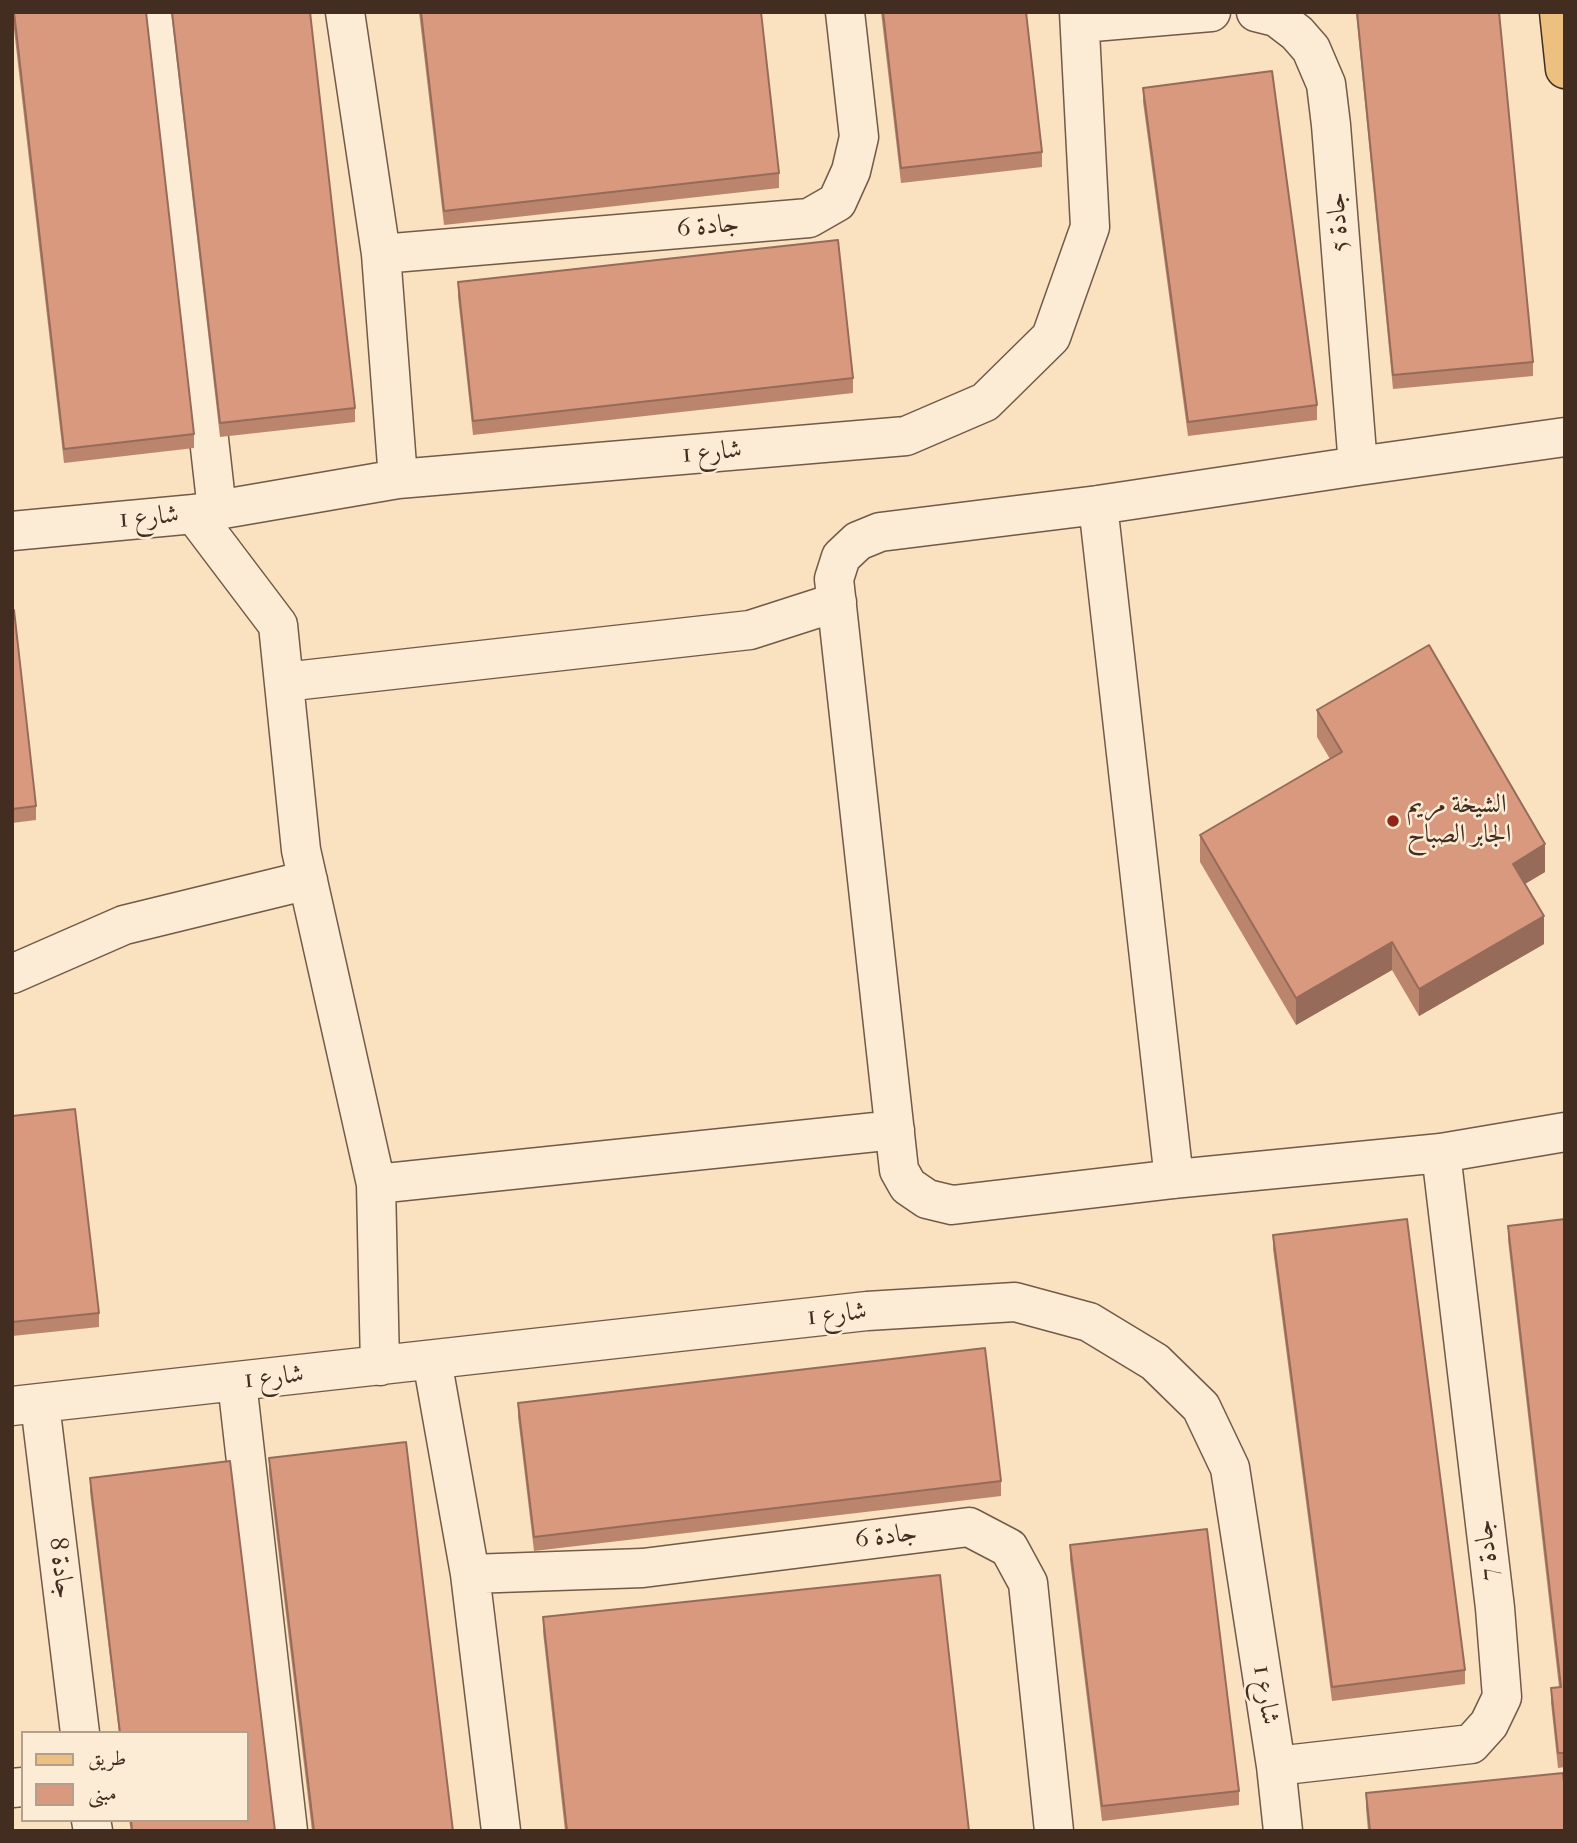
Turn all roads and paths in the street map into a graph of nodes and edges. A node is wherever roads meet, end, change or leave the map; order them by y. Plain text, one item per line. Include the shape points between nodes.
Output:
1 (161, 12) edge
2 (345, 12) edge
3 (845, 12) edge
4 (1211, 12) edge
5 (1256, 12) edge
6 (1559, 12) edge
7 (1080, 18) edge
8 (1565, 69) edge
9 (381, 254) junction
10 (1565, 438) edge
11 (1357, 466) junction
12 (398, 479) junction
13 (1098, 505) junction
14 (205, 512) junction
15 (12, 531) edge
16 (837, 602) junction
17 (284, 682) junction
18 (308, 880) junction
19 (12, 974) edge
20 (895, 1130) junction
21 (1565, 1132) edge
22 (1441, 1153) junction
23 (1174, 1179) junction
24 (376, 1184) junction
25 (432, 1360) junction
26 (380, 1366) junction
27 (237, 1382) junction
28 (26, 1405) edge
29 (470, 1574) junction
30 (80, 1731) edge
31 (1276, 1766) junction
32 (288, 1831) edge
33 (501, 1831) edge
34 (1054, 1831) edge
35 (1283, 1831) edge

1 - 14 street
2 - 9 street
3 - 9 street, جادة 6 via 859,138 837,202 809,218
4 - 7 street
5 - 11 street, جادة 5 via 1276,17 1297,33 1311,50 1326,84
6 - 8 main road
7 - 12 street, شارع 1 via 1090,227 1051,337 985,402 906,436
9 - 12 street
10 - 11 street
11 - 13 street
12 - 14 street, شارع 1
13 - 16 street via 880,532 858,541 841,557 834,579
13 - 23 street
14 - 15 street, شارع 1
14 - 17 street via 278,625
16 - 17 street via 750,630
16 - 20 street
17 - 18 street
18 - 19 street via 124,925
18 - 24 street
20 - 23 street via 899,1170 908,1185 927,1199 952,1205
20 - 24 street
21 - 22 street
22 - 23 street
22 - 31 street, جادة 7 via 1502,1697 1489,1724 1471,1744
24 - 26 street
25 - 26 street, شارع 1
25 - 29 street
25 - 31 street, شارع 1 via 867,1311 1015,1302 1089,1322 1155,1362 1201,1407 1230,1468
26 - 27 street, شارع 1
27 - 28 street, شارع 1
27 - 32 street
28 - 30 street, جادة 8
29 - 33 street
29 - 34 street, جادة 6 via 643,1568 970,1527 1009,1548 1028,1583
31 - 35 street, شارع 1

